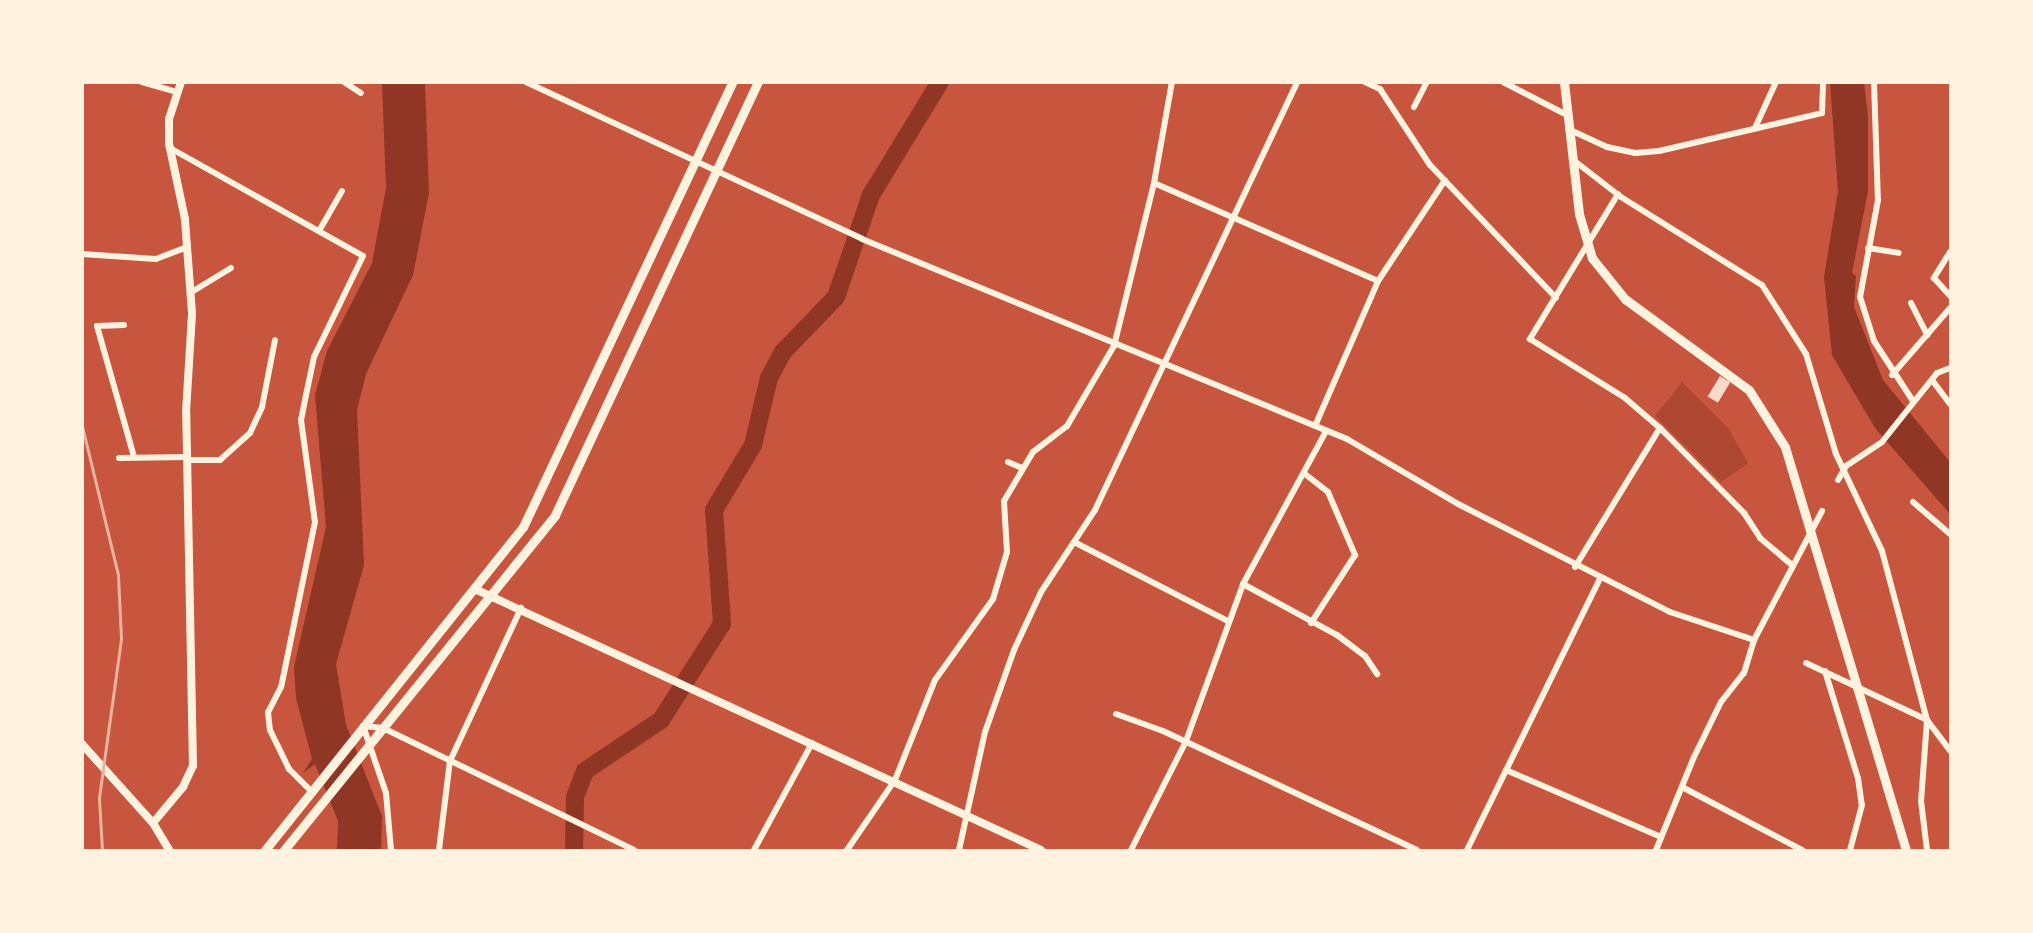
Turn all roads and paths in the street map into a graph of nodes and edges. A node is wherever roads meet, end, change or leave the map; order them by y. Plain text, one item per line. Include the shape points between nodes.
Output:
1 (181, 82) edge
2 (344, 82) edge
3 (526, 82) edge
4 (732, 82) edge
5 (758, 82) edge
6 (1172, 82) edge
7 (1297, 82) edge
8 (1365, 82) edge
9 (1427, 82) edge
10 (1503, 82) edge
11 (1564, 82) edge
12 (1776, 82) edge
13 (1823, 82) edge
14 (1874, 82) edge
15 (144, 83) edge
16 (176, 92) junction
17 (361, 93) dead end
18 (1414, 107) dead end
19 (1567, 115) junction
20 (1755, 128) junction
21 (1569, 129) junction
22 (170, 148) junction
23 (1571, 159) junction
24 (697, 160) junction
25 (719, 169) junction
26 (1445, 180) junction
27 (1154, 183) junction
28 (342, 191) dead end
29 (1618, 194) junction
30 (1234, 219) junction
31 (319, 231) junction
32 (1585, 241) junction
33 (187, 247) junction
34 (1868, 248) junction
35 (1950, 252) edge
36 (1899, 253) dead end
37 (82, 254) edge
38 (231, 268) dead end
39 (1378, 281) junction
40 (190, 293) junction
41 (1950, 296) edge
42 (1556, 298) junction
43 (1911, 303) dead end
44 (1950, 309) edge
45 (124, 325) dead end
46 (1927, 335) junction
47 (275, 340) dead end
48 (1114, 346) junction
49 (1165, 365) junction
50 (1950, 368) edge
51 (1892, 375) junction
52 (1932, 380) junction
53 (1911, 403) junction
54 (1950, 404) edge
55 (1315, 426) junction
56 (1660, 428) junction
57 (1325, 433) junction
58 (134, 457) junction
59 (119, 458) dead end
60 (188, 459) junction
61 (1008, 462) dead end
62 (1846, 466) junction
63 (1022, 468) junction
64 (1305, 474) junction
65 (1838, 480) dead end
66 (1913, 502) dead end
67 (1822, 512) dead end
68 (1811, 532) junction
69 (1950, 534) edge
70 (1076, 543) junction
71 (1792, 565) junction
72 (1575, 567) junction
73 (1600, 579) junction
74 (1243, 584) junction
75 (477, 590) junction
76 (493, 596) junction
77 (521, 608) junction
78 (1228, 621) junction
79 (1311, 622) junction
80 (1754, 640) junction
81 (1806, 663) dead end
82 (1825, 671) junction
83 (1377, 674) dead end
84 (1855, 684) junction
85 (1116, 714) dead end
86 (1927, 720) junction
87 (384, 728) junction
88 (360, 730) junction
89 (1186, 741) junction
90 (812, 743) junction
91 (366, 746) junction
92 (85, 749) edge
93 (1950, 752) edge
94 (450, 761) junction
95 (1506, 770) junction
96 (895, 780) junction
97 (1682, 787) junction
98 (311, 791) junction
99 (966, 815) junction
100 (153, 823) junction
101 (1661, 837) junction
102 (169, 850) edge
103 (266, 850) edge
104 (284, 850) edge
105 (391, 850) edge
106 (439, 850) edge
107 (634, 850) edge
108 (754, 850) edge
109 (847, 850) edge
110 (959, 850) edge
111 (1041, 850) edge
112 (1131, 850) edge
113 (1417, 850) edge
114 (1467, 850) edge
115 (1656, 850) edge
116 (1802, 850) edge
117 (1850, 850) edge
118 (1906, 850) edge
119 (1927, 850) edge

1 - 16 street
2 - 17 street
3 - 24 street
4 - 24 main road
5 - 25 main road
6 - 27 street
7 - 30 street
8 - 26 street via 1380,89 1394,106
9 - 18 street
10 - 19 street
11 - 19 main road
12 - 20 street
13 - 20 street via 1822,113
14 - 34 street via 1878,200
15 - 16 street
16 - 22 street
19 - 21 main road
20 - 21 street via 1635,153
21 - 23 main road
22 - 31 street
22 - 33 street
23 - 29 street
23 - 32 main road
24 - 25 street
24 - 75 main road via 544,489
25 - 48 street via 862,239
25 - 76 main road via 570,489
26 - 39 street
26 - 42 street
27 - 30 street
27 - 48 street
28 - 31 street
29 - 32 street
29 - 62 street via 1762,285 1806,354 1836,454
30 - 39 street
30 - 49 street
31 - 98 street via 363,256 315,357 304,405 301,420 315,522 281,687 268,720 289,770
32 - 42 street via 1583,257
32 - 68 main road via 1625,299 1728,373 1768,414 1785,447
33 - 37 street via 156,259
33 - 40 street
34 - 36 street
34 - 51 street via 1860,297 1864,316
35 - 41 street via 1934,278
38 - 40 street
39 - 55 street
40 - 60 street
42 - 56 street via 1530,339 1625,398
43 - 46 street
44 - 46 street
45 - 58 street via 97,326
46 - 51 street
47 - 60 street via 262,407 249,433 220,460
48 - 49 street
48 - 63 street via 1067,426
49 - 55 street
49 - 70 street
50 - 52 street
51 - 53 street
52 - 53 street
52 - 54 street
53 - 62 street via 1882,442
55 - 57 street
56 - 71 street via 1744,513 1760,538
56 - 72 street
57 - 64 street
57 - 72 street via 1387,458 1460,505
58 - 59 street
58 - 60 street
60 - 100 street via 193,766 183,788
61 - 63 street
62 - 65 street
62 - 86 street via 1882,551
63 - 96 street via 1004,501 1007,552 993,599 935,680
64 - 74 street
64 - 79 street via 1328,492 1355,555
66 - 69 street
67 - 68 street
68 - 71 street
68 - 84 main road
70 - 78 street
70 - 99 street via 1041,592 1014,650 985,732
71 - 80 street
72 - 73 street
73 - 80 street via 1670,612
73 - 95 street
74 - 78 street
74 - 79 street
75 - 76 street
75 - 88 main road
76 - 77 street
76 - 87 main road
77 - 90 street
77 - 94 street
78 - 89 street
79 - 83 street via 1365,656
80 - 97 street via 1744,673 1721,702
81 - 82 street
82 - 84 street
82 - 117 street via 1858,778 1862,805
84 - 86 street
84 - 118 main road
85 - 89 street
86 - 93 street
86 - 119 street via 1921,801
87 - 88 street
87 - 91 main road
87 - 94 street
88 - 91 street
88 - 98 main road
89 - 112 street
89 - 113 street
90 - 96 street
90 - 108 street
91 - 104 main road
91 - 105 street via 386,793
92 - 100 main road
94 - 106 street
94 - 107 street via 585,822 595,834
95 - 101 street
95 - 114 street
96 - 99 street
96 - 109 street
97 - 101 street
97 - 116 street
98 - 103 main road
99 - 110 street
99 - 111 street
100 - 102 main road
101 - 115 street

